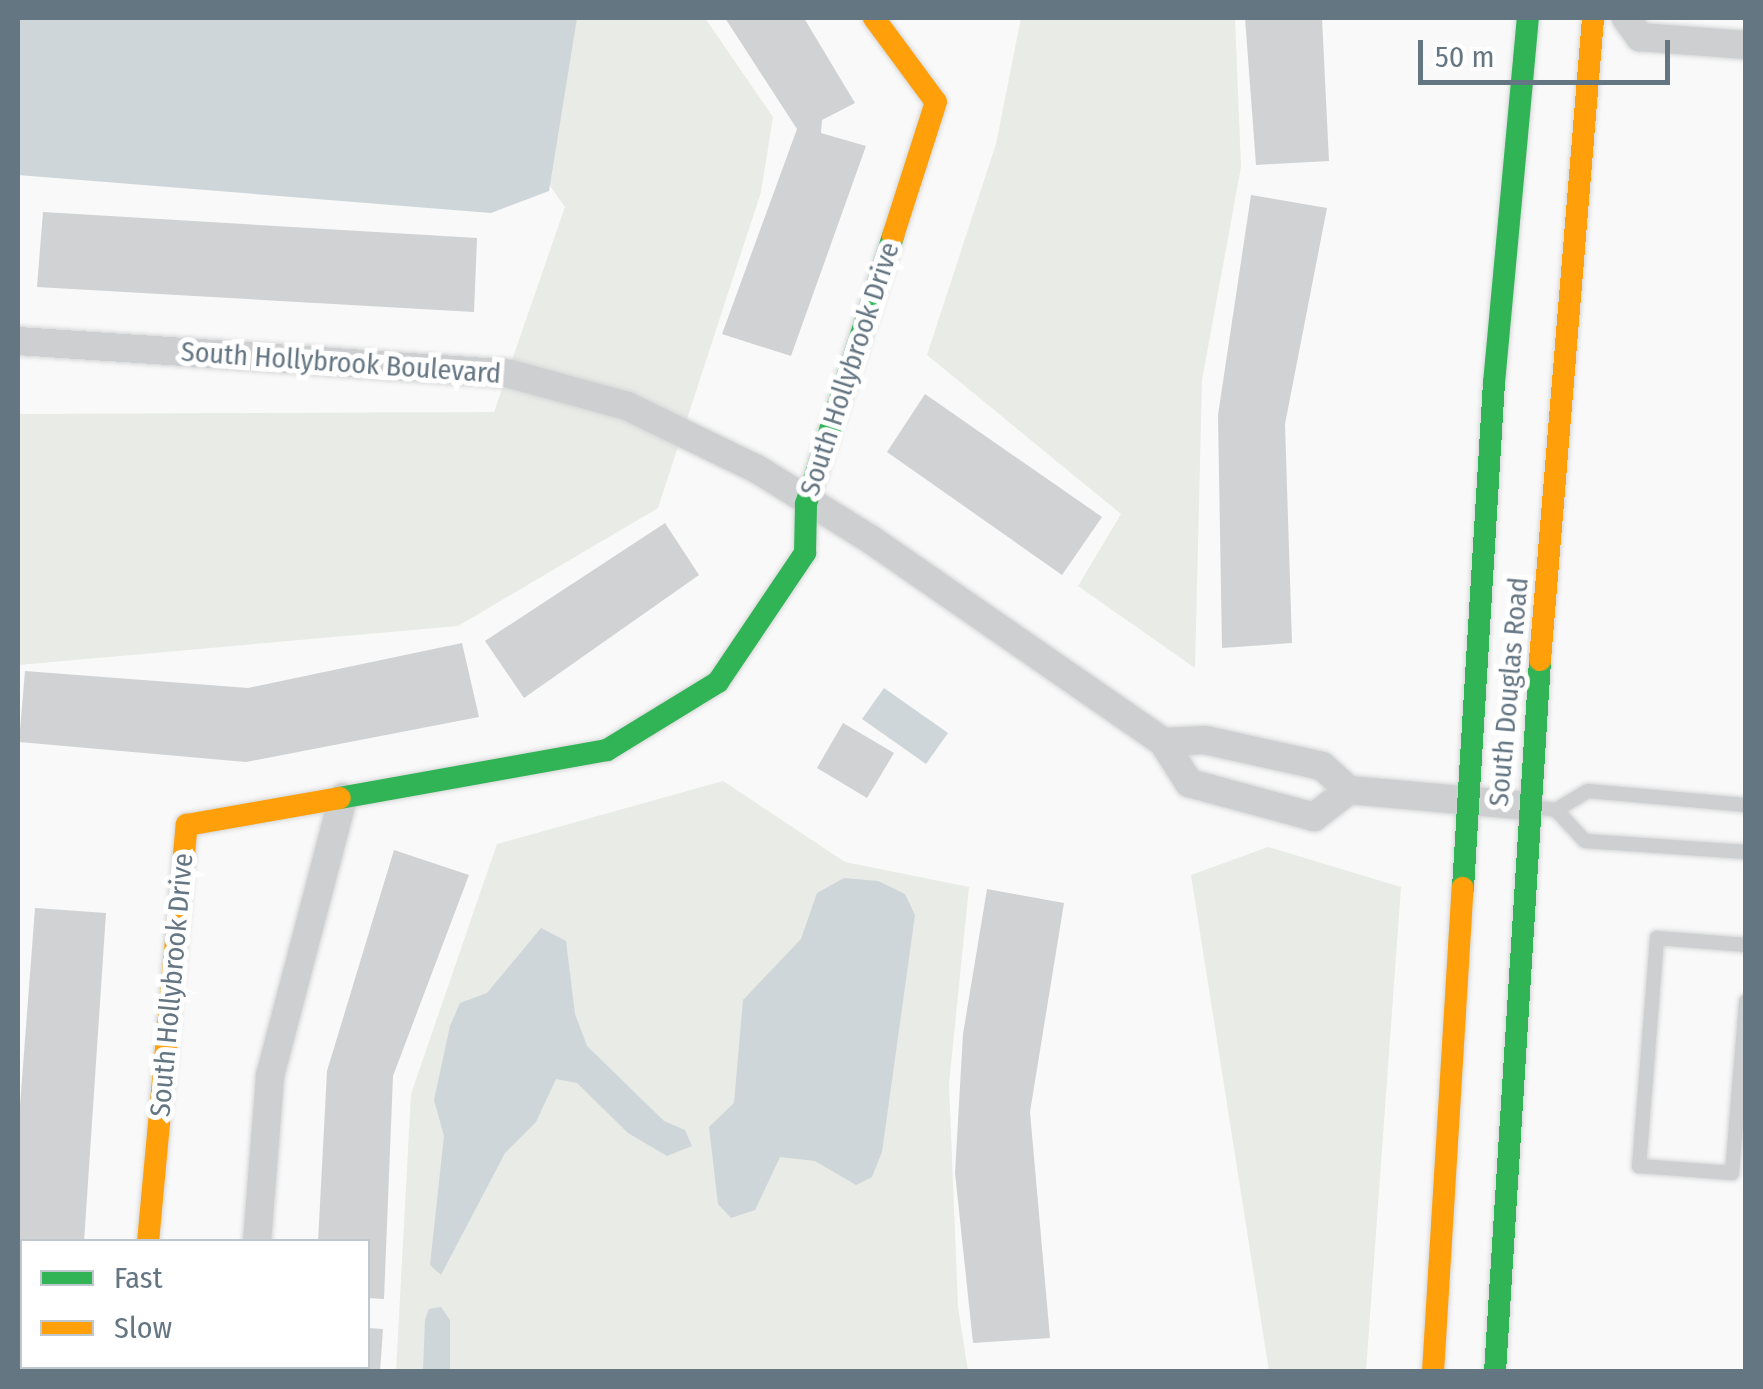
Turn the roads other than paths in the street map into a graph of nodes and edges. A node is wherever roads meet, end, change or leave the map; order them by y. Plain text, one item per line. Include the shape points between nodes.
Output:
1 (874, 18) edge
2 (1528, 18) edge
3 (1593, 18) edge
4 (1626, 18) edge
5 (1746, 44) edge
6 (18, 341) edge
7 (806, 504) junction
8 (1163, 742) junction
9 (1349, 790) junction
10 (342, 797) junction
11 (1465, 802) junction
12 (1746, 805) edge
13 (1542, 808) junction
14 (1746, 852) edge
15 (1746, 946) edge
16 (1746, 1002) edge
17 (1744, 1055) edge
18 (148, 1239) edge
19 (257, 1239) edge
20 (1433, 1372) edge
21 (1494, 1372) edge

1 - 7 main road, South Hollybrook Drive via 936,102
2 - 11 main road, South Douglas Road
3 - 13 main road, South Douglas Road
4 - 5 street via 1640,37
6 - 7 street, South Hollybrook Boulevard via 510,374 627,406 757,469
7 - 8 street, South Hollybrook Boulevard via 870,539
7 - 10 main road, South Hollybrook Drive via 805,552 718,682 607,750
8 - 9 street via 1205,740 1322,766
8 - 9 street, South Hollybrook Boulevard via 1189,783 1236,799 1314,817
9 - 11 street
10 - 18 main road, South Hollybrook Drive via 188,825
10 - 19 street via 270,1076
11 - 13 street
11 - 20 main road, South Douglas Road
12 - 13 lane via 1588,791
13 - 14 lane via 1584,841
13 - 21 main road, South Douglas Road
15 - 17 lane via 1657,938 1639,1166 1732,1172
16 - 17 lane

